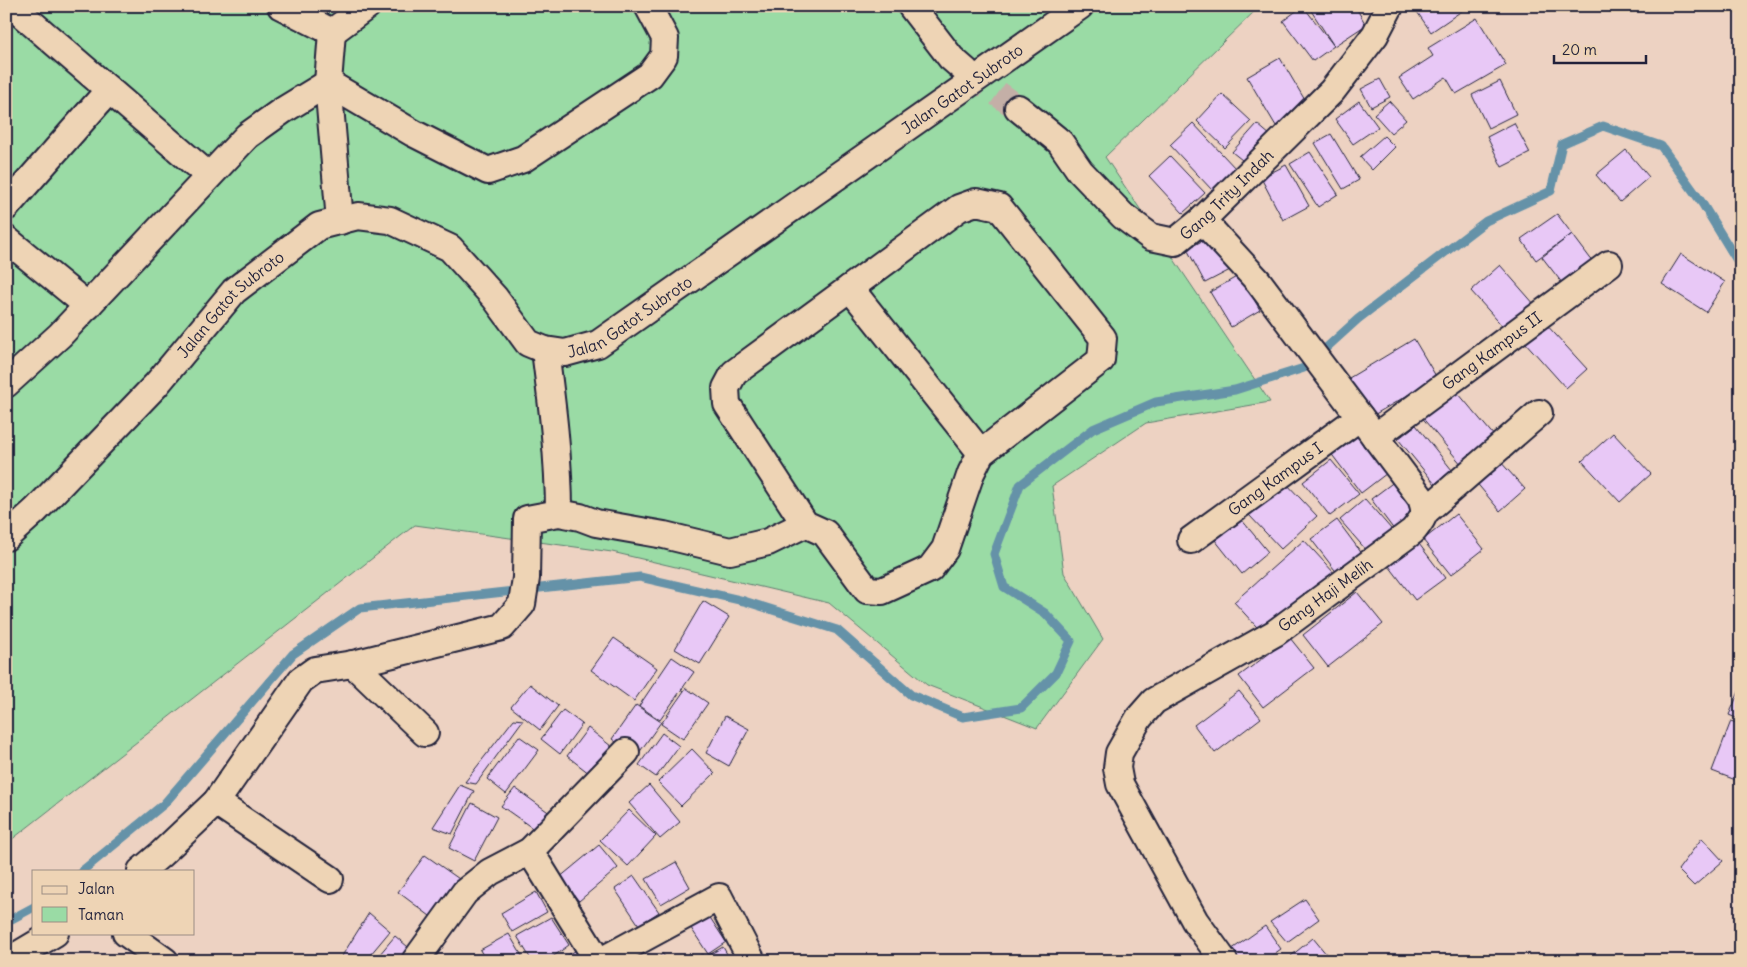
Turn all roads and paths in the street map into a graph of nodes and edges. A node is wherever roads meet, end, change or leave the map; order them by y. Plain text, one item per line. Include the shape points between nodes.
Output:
1 (12, 6) edge
2 (281, 6) edge
3 (367, 6) edge
4 (648, 6) edge
5 (911, 6) edge
6 (1080, 6) edge
7 (1390, 6) edge
8 (332, 32) junction
9 (966, 71) tunnel mouth
10 (328, 82) junction
11 (109, 90) junction
12 (1018, 108) tunnel mouth
13 (209, 176) junction
14 (6, 207) edge
15 (1202, 220) junction
16 (340, 221) junction
17 (6, 239) edge
18 (1610, 264) dead end
19 (850, 288) junction
20 (88, 306) junction
21 (544, 350) junction
22 (6, 384) edge
23 (1539, 412) dead end
24 (1368, 427) junction
25 (981, 453) junction
26 (1426, 510) junction
27 (559, 513) junction
28 (805, 524) junction
29 (6, 537) edge
30 (1190, 540) dead end
31 (353, 664) junction
32 (425, 733) dead end
33 (626, 752) dead end
34 (216, 802) junction
35 (530, 851) junction
36 (142, 870) edge
37 (330, 878) dead end
38 (53, 934) edge
39 (127, 934) edge
40 (8, 961) edge
41 (165, 961) edge
42 (415, 961) edge
43 (600, 961) edge
44 (752, 961) edge
45 (1224, 961) edge

1 - 11 street
2 - 8 street
3 - 8 street
4 - 10 street via 665,38 664,56 650,75 524,159 488,171 413,134
5 - 9 street via 950,58
6 - 21 street, Jalan Gatot Subroto via 598,344 565,353
7 - 15 street, Gang Trity Indah via 1375,35 1332,90
8 - 10 street
10 - 13 street via 247,136
10 - 16 street
11 - 13 street
11 - 14 street
12 - 15 street, Gang Trity Indah via 1060,142 1102,194 1150,237 1175,242
13 - 20 street
15 - 24 street via 1258,281
16 - 21 street, Jalan Gatot Subroto via 358,216 390,220 450,248 495,298 528,343
16 - 29 street, Jalan Gatot Subroto via 319,226 234,291 156,385
17 - 20 street
18 - 24 street, Gang Kampus II
19 - 25 street
19 - 25 street via 959,208 976,202 999,207 1103,338 1101,360
19 - 28 street via 734,373 726,388 727,404
20 - 22 street
21 - 27 street via 559,476
23 - 26 street
24 - 26 street via 1421,498
24 - 30 street, Gang Kampus I
25 - 28 street via 945,549 930,569 882,591 867,590 825,534
26 - 45 street, Gang Haji Melih via 1414,531 1275,633 1154,701 1139,718 1120,753 1117,768 1120,784 1195,921
27 - 28 street via 730,551 768,542
27 - 31 street via 527,519 522,604 502,627
31 - 32 street
31 - 34 street via 315,670 301,680
33 - 35 street
34 - 36 street
34 - 37 street
35 - 42 street via 490,872 465,892
35 - 43 street
38 - 40 street
39 - 41 street
43 - 44 street via 719,897

